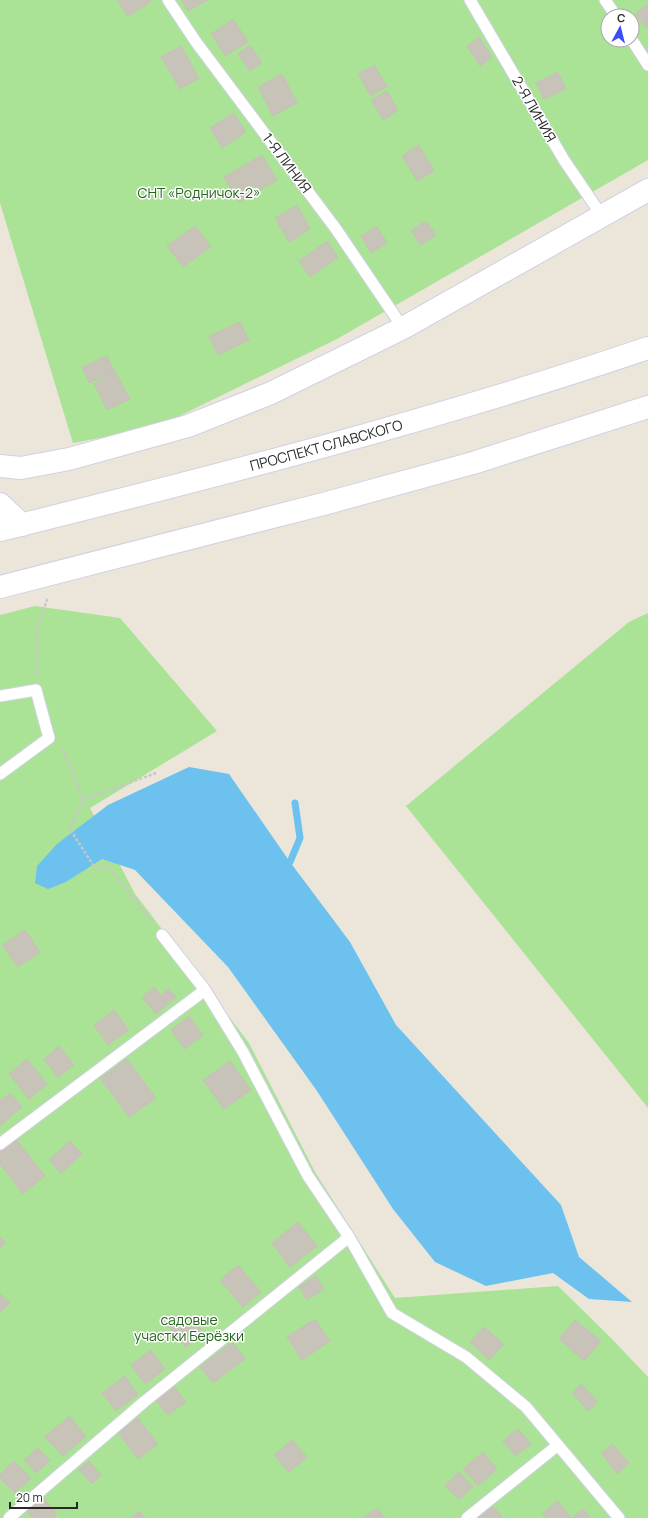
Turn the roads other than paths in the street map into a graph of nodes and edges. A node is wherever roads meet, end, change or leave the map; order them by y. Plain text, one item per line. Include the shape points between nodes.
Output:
1 (168, 0) edge
2 (470, 0) edge
3 (637, 48) edge
4 (648, 65) edge
5 (648, 190) edge
6 (602, 216) junction
7 (403, 328) junction
8 (648, 348) edge
9 (648, 407) edge
10 (0, 466) edge
11 (0, 504) edge
12 (22, 525) junction
13 (0, 530) edge
14 (0, 587) edge
15 (0, 696) edge
16 (0, 774) edge
17 (162, 935) road end
18 (205, 990) junction
19 (0, 1144) edge
20 (349, 1237) junction
21 (558, 1445) junction
22 (9, 1518) edge
23 (467, 1518) edge
24 (619, 1518) edge

1 - 7 lane, 1-Я ЛИНИЯ via 196,42 336,229
2 - 6 lane, 2-Я ЛИНИЯ via 564,160
3 - 4 lane
5 - 6 main road
6 - 7 main road
7 - 10 main road via 271,394 188,426 69,459 21,468
8 - 12 main road, ПРОСПЕКТ СЛАВСКОГО via 448,411 166,489
9 - 14 main road via 473,463
11 - 12 main road
12 - 13 main road, ПРОСПЕКТ СЛАВСКОГО
15 - 16 lane via 36,690 49,738
17 - 18 lane
18 - 19 lane
18 - 20 lane via 243,1052 308,1176
20 - 21 lane via 392,1313 466,1357 526,1407
20 - 22 lane via 144,1402
21 - 23 lane
21 - 24 lane

